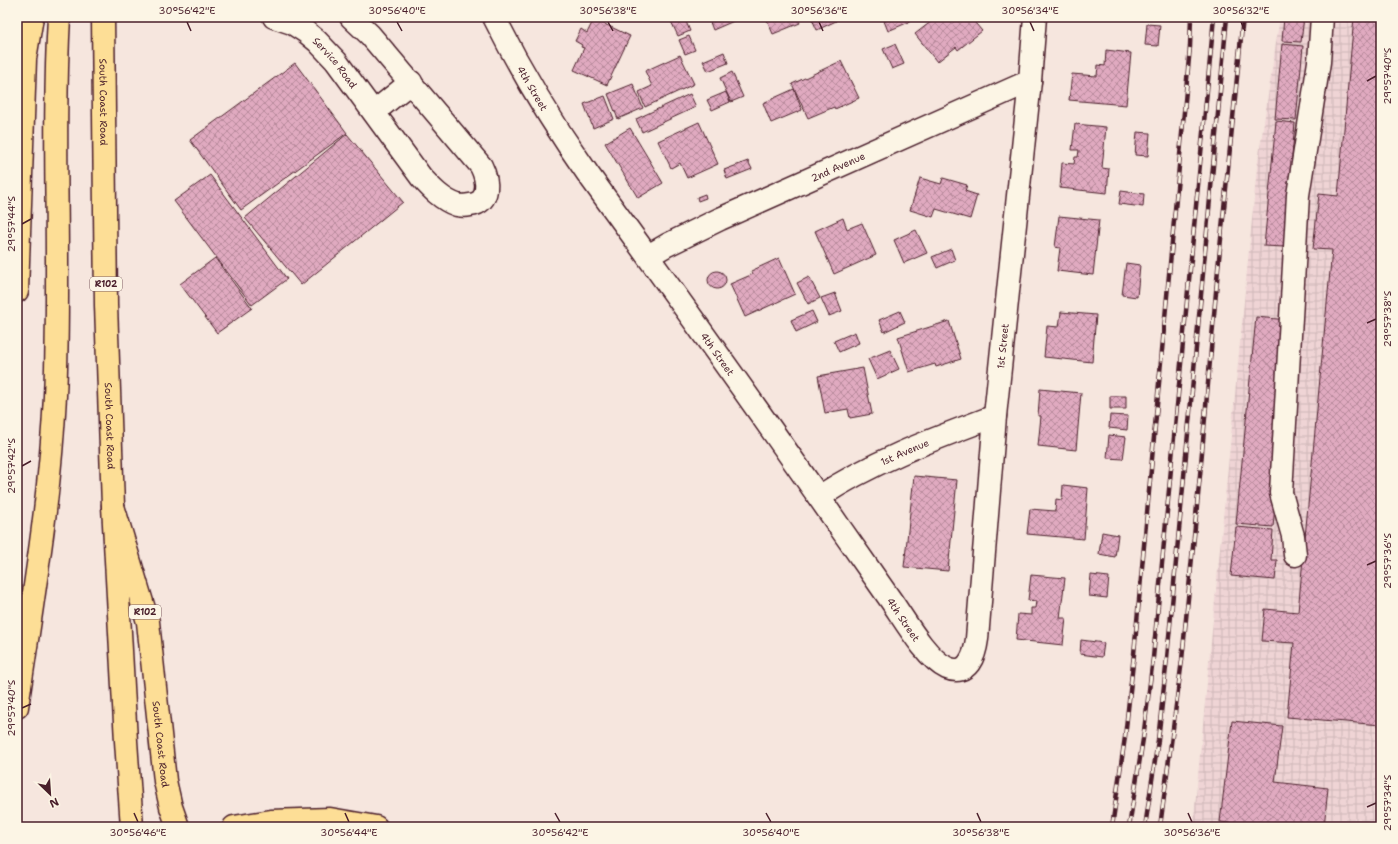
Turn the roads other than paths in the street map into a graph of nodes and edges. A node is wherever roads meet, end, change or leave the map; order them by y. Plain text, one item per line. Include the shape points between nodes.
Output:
1 (32, 17) edge
2 (59, 17) edge
3 (103, 17) edge
4 (274, 17) edge
5 (351, 17) edge
6 (494, 17) edge
7 (1036, 17) edge
8 (1322, 17) edge
9 (1030, 81) junction
10 (411, 82) junction
11 (378, 118) junction
12 (648, 256) junction
13 (17, 290) edge
14 (995, 416) junction
15 (819, 497) junction
16 (113, 506) junction
17 (1296, 555) dead end
18 (961, 669) joint
19 (17, 707) edge
20 (132, 827) edge
21 (178, 827) edge
22 (234, 827) edge
23 (376, 827) edge

1 - 13 main road via 25,59
2 - 19 main road via 56,61 55,396 49,488
3 - 16 main road, South Coast Road / R102 via 106,305
4 - 11 street, Service Road via 292,23 317,41 336,61
5 - 10 street
6 - 12 street, 4th Street via 517,62 560,134
7 - 9 street, 1st Street
8 - 17 street via 1319,62 1298,195 1281,493
9 - 12 street, 2nd Avenue via 720,219
9 - 14 street, 1st Street
10 - 11 street
10 - 11 street, Service Road via 478,162 486,181 484,198 477,204 464,206 445,199 420,177
12 - 15 street, 4th Street
14 - 15 street, 1st Avenue via 910,449 844,481
14 - 18 street, 1st Street via 976,650 971,662
15 - 18 street, 4th Street via 931,656 946,667
16 - 20 main road
16 - 21 main road, South Coast Road / R102 via 148,622 165,781
22 - 23 main road via 272,821 330,819

